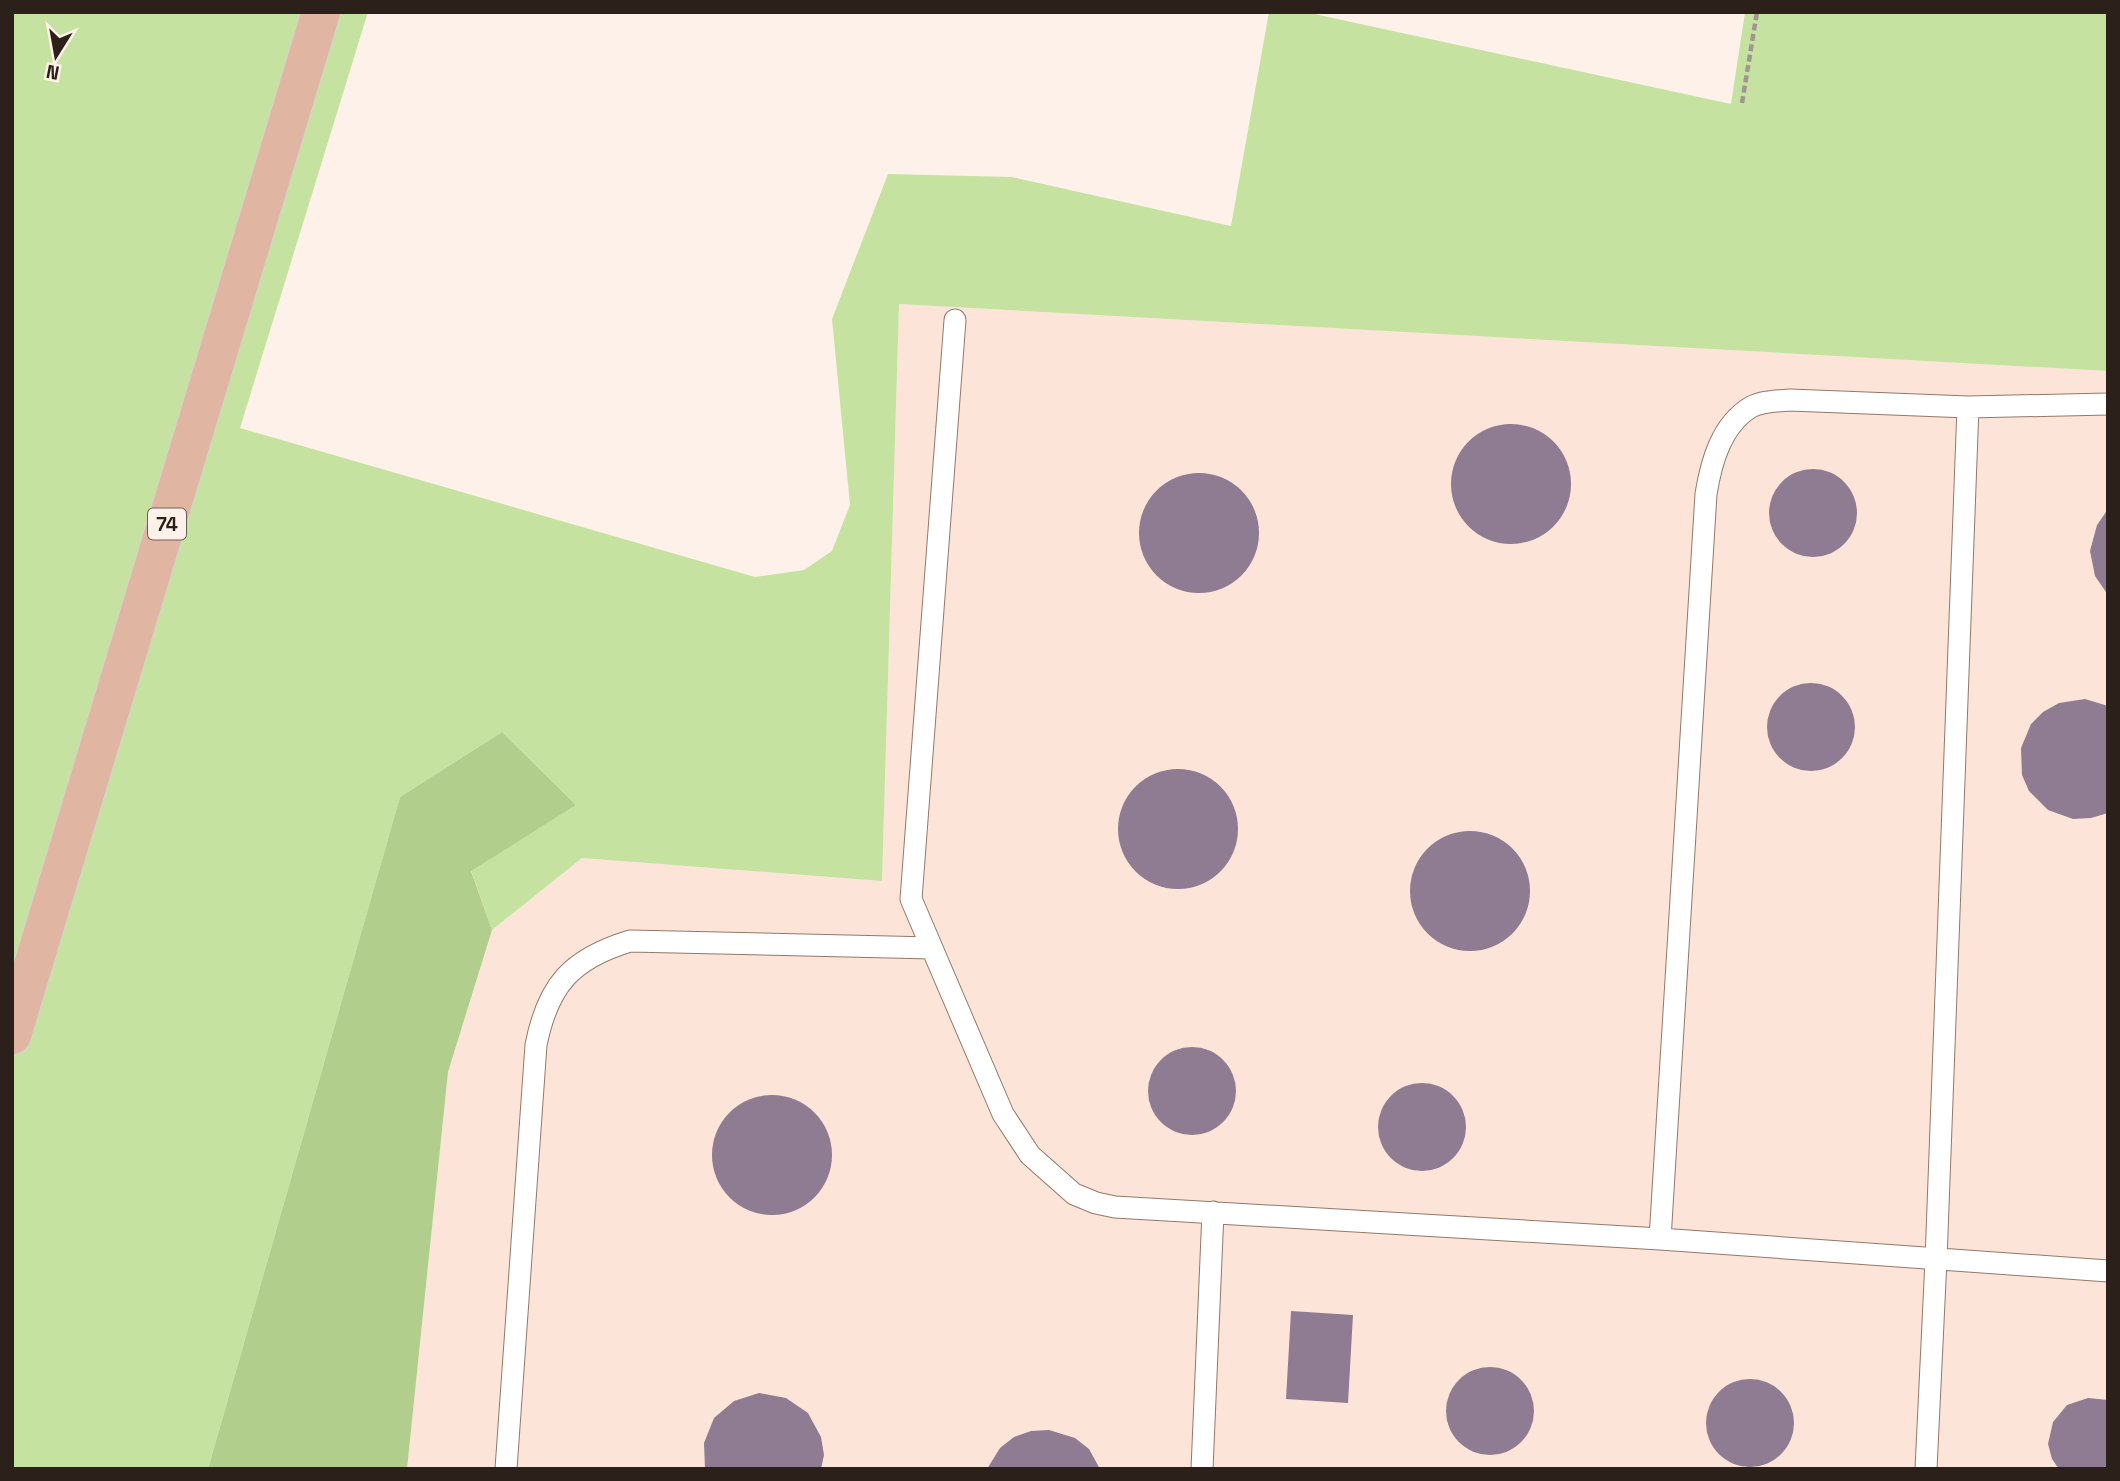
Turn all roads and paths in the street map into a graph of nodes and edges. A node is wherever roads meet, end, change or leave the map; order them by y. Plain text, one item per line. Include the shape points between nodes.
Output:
1 (321, 12) edge
2 (1757, 12) edge
3 (1742, 103) dead end
4 (955, 320) dead end
5 (2108, 404) edge
6 (1968, 407) junction
7 (932, 948) junction
8 (12, 1035) edge
9 (1213, 1212) junction
10 (1660, 1239) junction
11 (1936, 1260) junction
12 (2108, 1272) edge
13 (506, 1469) edge
14 (1202, 1469) edge
15 (1926, 1469) edge

1 - 8 main road, 74
2 - 3 path
4 - 7 lane via 911,899
5 - 6 lane
6 - 10 lane via 1766,402 1752,407 1727,432 1710,467
6 - 11 lane
7 - 9 lane via 1003,1114 1030,1155 1055,1179 1074,1194 1115,1207
7 - 13 lane via 629,941 600,950 571,971 549,1002 536,1045
9 - 10 lane
9 - 14 lane
10 - 11 lane
11 - 12 lane
11 - 15 lane

